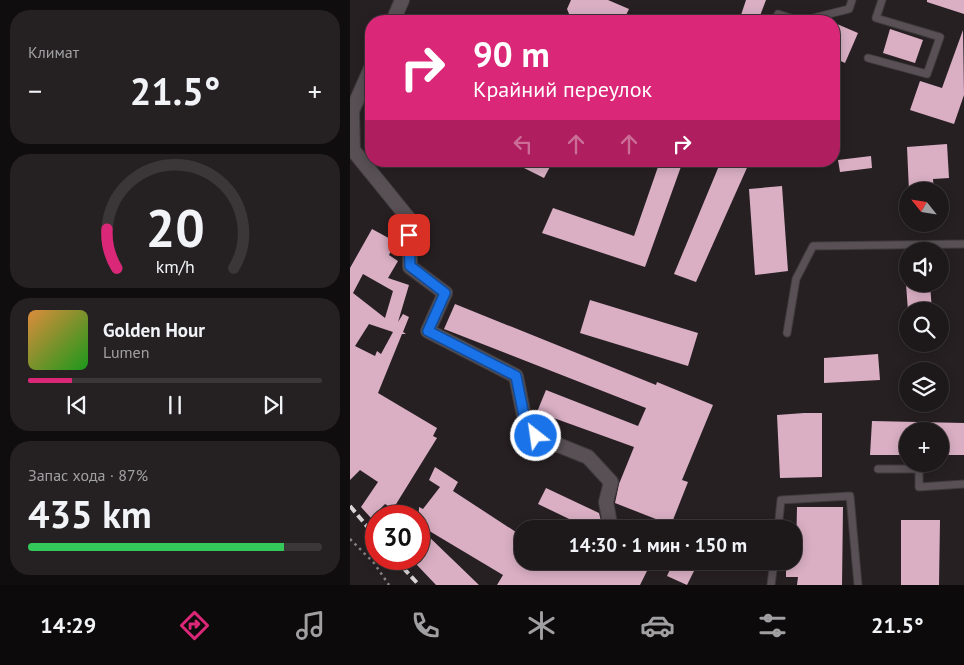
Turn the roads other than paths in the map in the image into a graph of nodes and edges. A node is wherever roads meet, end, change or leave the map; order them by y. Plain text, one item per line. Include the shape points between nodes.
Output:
1 (402, 0) edge
2 (852, 0) edge
3 (882, 0) edge
4 (396, 15) edge
5 (823, 15) edge
6 (868, 58) dead end
7 (365, 82) edge
8 (365, 165) edge
9 (367, 167) edge
10 (964, 244) edge
11 (787, 333) dead end
12 (878, 469) dead end
13 (964, 484) edge
14 (609, 520) edge
15 (779, 520) edge
16 (773, 570) edge
17 (771, 585) edge
18 (858, 585) edge

1 - 4 street
2 - 5 lane via 849,8
3 - 6 lane via 876,18 940,37 927,74
7 - 8 street via 352,111 353,150
9 - 14 street via 409,219 410,266 445,293 428,331 516,376 524,416 536,436 588,457 610,482 606,502
10 - 11 lane via 813,246 796,279
12 - 13 lane via 919,469 919,487
15 - 18 lane via 781,500 850,496
16 - 17 lane

